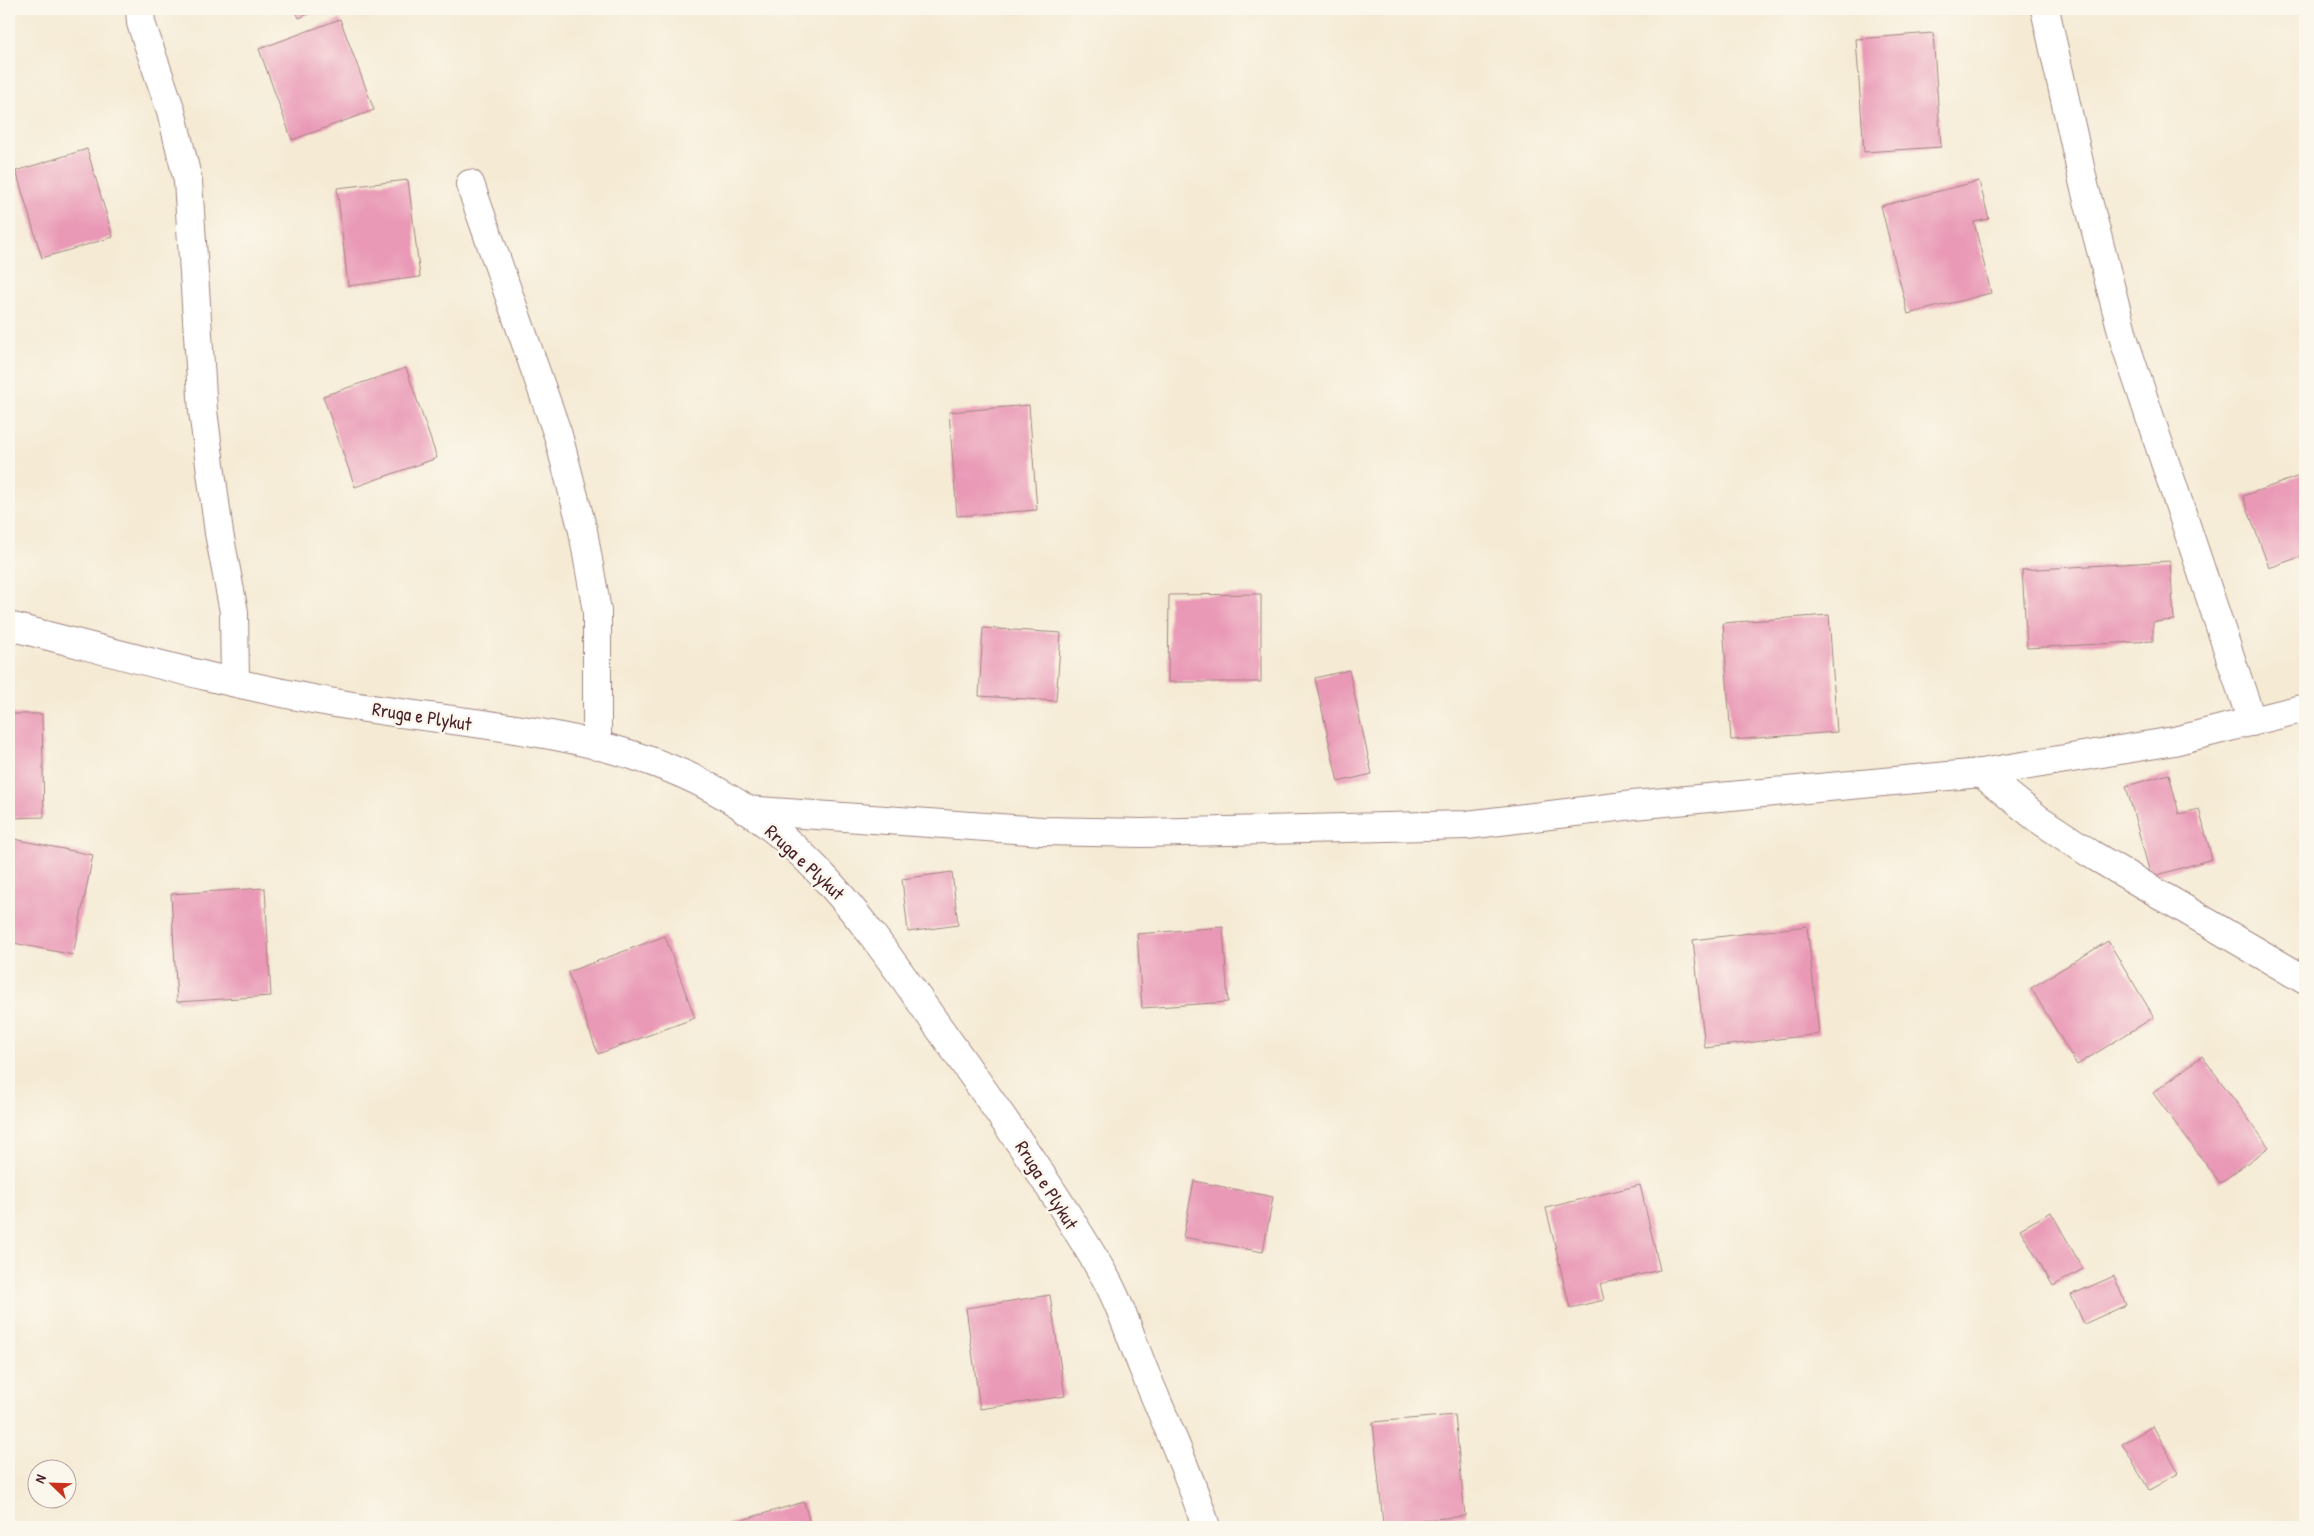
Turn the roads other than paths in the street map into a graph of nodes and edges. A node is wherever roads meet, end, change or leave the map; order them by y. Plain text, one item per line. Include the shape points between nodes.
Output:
1 (140, 9) edge
2 (2045, 9) edge
3 (470, 184) dead end
4 (9, 626) edge
5 (235, 682) junction
6 (2305, 708) edge
7 (2252, 722) junction
8 (597, 746) junction
9 (1981, 773) junction
10 (745, 810) junction
11 (2305, 980) edge
12 (1206, 1527) edge

1 - 5 street via 141,23 171,112 188,181 203,411 219,533 234,612
2 - 7 street via 2084,185 2125,343
3 - 8 street via 558,435 583,531 597,611
4 - 5 street, Rruga e Plykut
5 - 8 street, Rruga e Plykut via 333,703 558,737
6 - 7 street
7 - 9 street via 2148,746
8 - 10 street, Rruga e Plykut via 674,770
9 - 10 street via 1633,805 1467,825 1143,833 1042,831
9 - 11 street via 2091,854
10 - 12 street, Rruga e Plykut via 780,834 849,903 1024,1147 1107,1281

